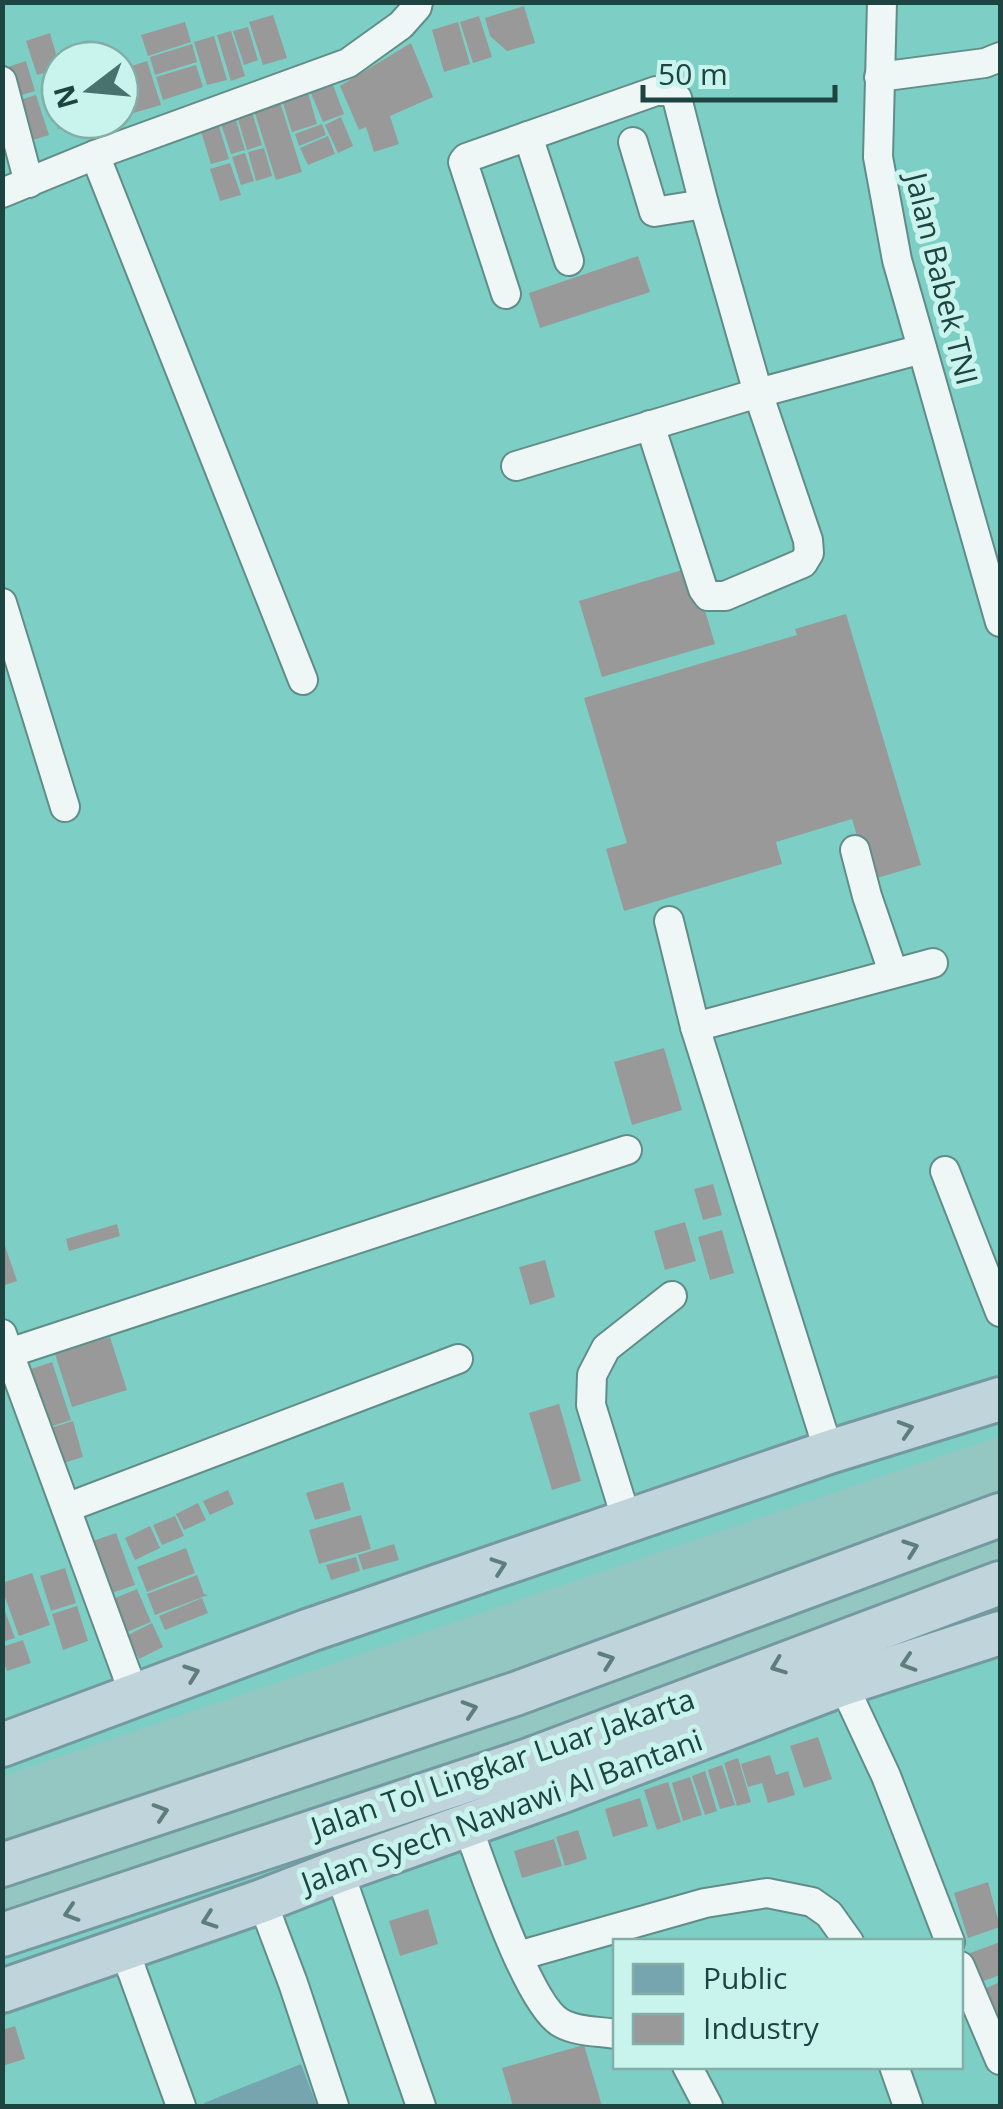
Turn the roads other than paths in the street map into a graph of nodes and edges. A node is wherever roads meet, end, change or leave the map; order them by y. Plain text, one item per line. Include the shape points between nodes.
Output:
1 (418, 2) edge
2 (882, 2) edge
3 (1000, 57) edge
4 (879, 78) junction
5 (2, 81) edge
6 (528, 136) junction
7 (633, 142) dead end
8 (95, 155) junction
9 (30, 183) junction
10 (2, 193) edge
11 (704, 204) junction
12 (569, 260) dead end
13 (506, 294) dead end
14 (922, 349) junction
15 (758, 392) junction
16 (650, 425) junction
17 (516, 466) dead end
18 (2, 603) edge
19 (1000, 622) edge
20 (304, 680) dead end
21 (66, 806) dead end
22 (855, 850) dead end
23 (668, 921) dead end
24 (932, 963) dead end
25 (893, 972) junction
26 (695, 1027) junction
27 (627, 1150) dead end
28 (945, 1171) dead end
29 (672, 1296) dead end
30 (1000, 1312) edge
31 (6, 1343) edge
32 (458, 1359) dead end
33 (1000, 1400) edge
34 (829, 1452) junction
35 (66, 1508) junction
36 (1000, 1515) edge
37 (627, 1520) junction
38 (1000, 1583) edge
39 (1000, 1632) edge
40 (844, 1684) junction
41 (134, 1694) junction
42 (2, 1744) edge
43 (467, 1825) junction
44 (2, 1865) edge
45 (339, 1871) junction
46 (262, 1901) junction
47 (2, 1935) edge
48 (847, 1939) edge
49 (949, 1939) edge
50 (124, 1949) junction
51 (518, 1956) junction
52 (963, 1973) edge
53 (2, 1990) edge
54 (613, 2034) edge
55 (1000, 2060) edge
56 (689, 2069) edge
57 (895, 2069) edge
58 (181, 2106) edge
59 (334, 2106) edge
60 (420, 2106) edge
61 (708, 2106) edge
62 (908, 2106) edge

1 - 8 street via 401,25 348,63
2 - 4 street, Jalan Babek TNI
3 - 4 street
4 - 14 street, Jalan Babek TNI via 878,157
5 - 9 street
6 - 11 street via 669,91 677,98
6 - 12 street
6 - 13 street via 464,162
7 - 11 street via 654,212
8 - 9 street
8 - 20 street
9 - 10 street
11 - 15 street
14 - 15 street
14 - 19 street, Jalan Babek TNI
15 - 16 street
15 - 16 street via 809,553 803,564 725,596 708,596 703,589
16 - 17 street
18 - 21 street
22 - 25 street
23 - 26 street
24 - 25 street
25 - 26 street
26 - 34 street
27 - 31 street
28 - 30 street
29 - 37 street via 606,1348 592,1375 591,1405
31 - 35 street
32 - 35 street
34 -> 33 highway
34 - 37 highway
35 - 41 street
44 -> 36 highway, Jalan Tol Lingkar Luar Jakarta via 515,1694
41 -> 37 highway
38 -> 47 highway, Jalan Tol Lingkar Luar Jakarta via 529,1760
39 -> 40 highway, Jalan Syech Nawawi Al Bantani
40 - 43 highway, Jalan Syech Nawawi Al Bantani
40 - 49 street
41 - 42 highway
43 - 45 highway, Jalan Syech Nawawi Al Bantani
43 - 51 street
45 - 46 highway, Jalan Syech Nawawi Al Bantani
45 - 60 street
46 -> 50 highway, Jalan Syech Nawawi Al Bantani
46 - 59 street
48 - 51 street via 812,1902 767,1893 705,1903
50 - 53 highway, Jalan Syech Nawawi Al Bantani
50 - 58 street
51 - 54 street via 558,2022
52 - 55 street
56 - 61 street
57 - 62 street

